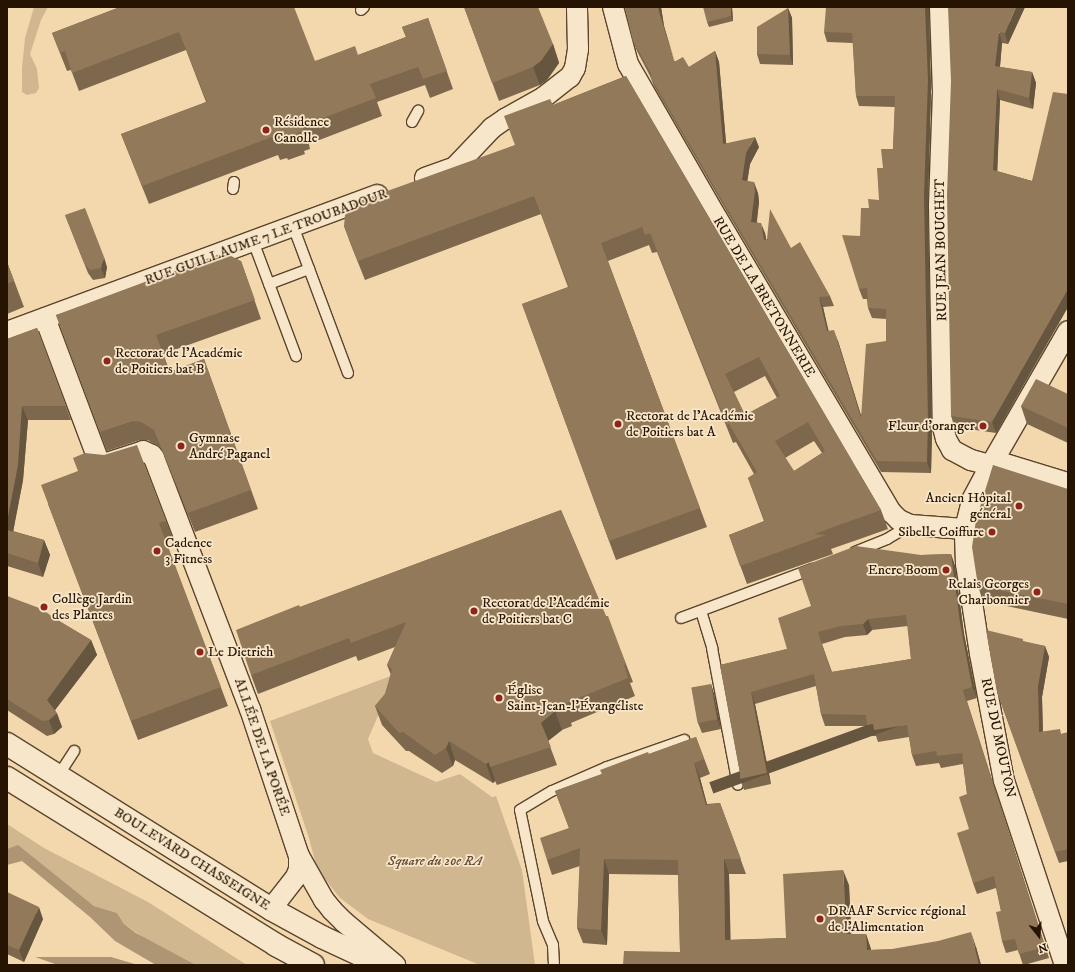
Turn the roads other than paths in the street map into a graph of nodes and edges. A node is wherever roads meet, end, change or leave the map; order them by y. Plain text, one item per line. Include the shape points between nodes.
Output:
1 (577, 7) edge
2 (612, 7) edge
3 (940, 7) edge
4 (418, 111) dead end
5 (412, 122) dead end
6 (293, 226) junction
7 (253, 241) junction
8 (309, 269) junction
9 (269, 284) junction
10 (45, 318) junction
11 (1068, 331) edge
12 (7, 332) edge
13 (296, 356) dead end
14 (348, 373) dead end
15 (990, 465) junction
16 (1068, 483) edge
17 (910, 525) junction
18 (965, 529) junction
19 (842, 557) edge
20 (820, 566) edge
21 (701, 611) junction
22 (681, 618) dead end
23 (684, 740) edge
24 (7, 744) edge
25 (74, 751) dead end
26 (58, 776) junction
27 (7, 778) edge
28 (738, 785) edge
29 (299, 856) junction
30 (270, 909) junction
31 (313, 965) edge
32 (382, 965) edge
33 (395, 965) edge
34 (554, 965) edge
35 (1065, 965) edge

1 - 6 street, RUE GUILLAUME 7 LE TROUBADOUR via 578,49 570,77 544,97 492,128 455,167
2 - 17 street, RUE DE LA BRETONNERIE via 628,64 891,512 899,520
3 - 15 street, RUE JEAN BOUCHET via 943,91 939,206 943,427 952,450 971,460
4 - 5 lane
6 - 7 street, RUE GUILLAUME 7 LE TROUBADOUR
6 - 8 lane
7 - 9 lane
7 - 10 street, RUE GUILLAUME 7 LE TROUBADOUR
8 - 9 lane
8 - 14 lane
9 - 13 lane
10 - 12 street, RUE GUILLAUME 7 LE TROUBADOUR
10 - 29 street, ALLÉE DE LA PORÉE via 97,459 103,464 138,451 152,454 250,710
11 - 15 street, RUE DU MOUTON
15 - 16 street, RUE JEAN BOUCHET via 1002,463
15 - 18 street, RUE DU MOUTON via 972,500
17 - 18 street, RUE DE LA BRETONNERIE
17 - 19 lane via 887,539
18 - 35 street, RUE DU MOUTON via 966,564 1004,781
20 - 21 lane
21 - 22 lane
21 - 28 lane via 712,648
23 - 34 lane via 607,767 552,791 520,810 543,921 552,945
24 - 26 main road, BOULEVARD CHASSEIGNE
25 - 26 lane
26 - 30 main road, BOULEVARD CHASSEIGNE
27 - 31 main road, BOULEVARD CHASSEIGNE via 276,945
29 - 30 street, ALLÉE DE LA PORÉE via 296,877
29 - 33 street, ALLÉE DE LA PORÉE via 332,910
30 - 32 main road, BOULEVARD CHASSEIGNE

